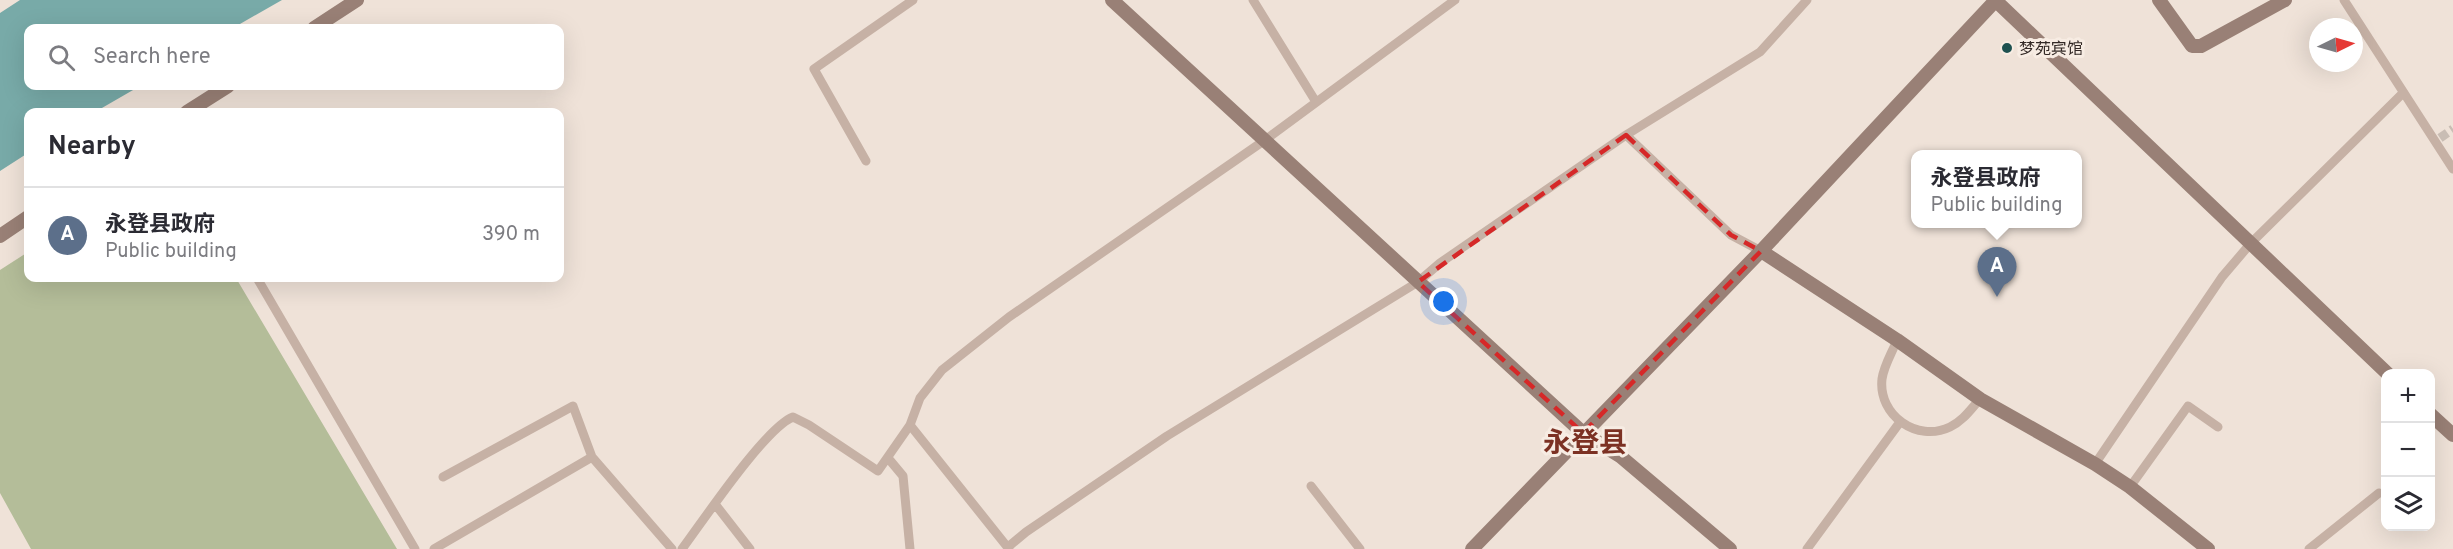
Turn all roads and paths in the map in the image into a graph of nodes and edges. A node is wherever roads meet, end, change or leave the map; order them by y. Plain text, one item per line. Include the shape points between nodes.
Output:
1 (357, 0) edge
2 (913, 0) edge
3 (1112, 0) edge
4 (1265, 0) edge
5 (1455, 0) edge
6 (1807, 0) edge
7 (1996, 0) edge
8 (2159, 0) edge
9 (2285, 0) edge
10 (2344, 0) edge
11 (1255, 3) edge
12 (320, 24) edge
13 (222, 90) edge
14 (2403, 93) junction
15 (1316, 102) junction
16 (193, 108) edge
17 (1626, 135) junction
18 (1264, 140) junction
19 (866, 161) dead end
20 (2453, 169) edge
21 (24, 220) edge
22 (0, 236) edge
23 (2251, 243) junction
24 (1761, 251) junction
25 (259, 282) edge
26 (1418, 282) junction
27 (1897, 340) junction
28 (2383, 369) edge
29 (1980, 399) junction
30 (2435, 419) edge
31 (1900, 422) junction
32 (910, 425) junction
33 (2218, 427) dead end
34 (1583, 433) junction
35 (2453, 435) edge
36 (592, 457) junction
37 (888, 458) junction
38 (2095, 464) junction
39 (443, 477) dead end
40 (1311, 486) dead end
41 (2130, 487) junction
42 (2379, 493) dead end
43 (715, 504) junction
44 (1008, 548) edge
45 (415, 549) edge
46 (434, 549) edge
47 (672, 549) edge
48 (682, 549) edge
49 (750, 549) edge
50 (910, 549) edge
51 (1360, 549) edge
52 (1472, 549) edge
53 (1730, 549) edge
54 (1807, 549) edge
55 (2208, 549) edge
56 (2309, 549) edge

1 - 12 street
2 - 19 street via 814,69
3 - 18 street
4 - 11 street
5 - 15 street
6 - 17 street via 1760,52
7 - 23 street
7 - 24 street
8 - 9 street via 2192,46 2201,46
10 - 14 street
11 - 15 street
13 - 16 street
14 - 20 street via 2437,139
14 - 23 street
15 - 18 street
17 - 24 street via 1731,235
17 - 26 street
18 - 26 street
18 - 32 street via 1009,317 942,370 920,398
21 - 22 street
23 - 28 street
23 - 38 street via 2222,277
24 - 27 street
24 - 34 street
25 - 45 street
26 - 34 street
26 - 44 street via 1167,436
27 - 29 street
27 - 31 street via 1882,387 1889,410
29 - 31 street via 1962,419 1943,430 1921,431
29 - 38 street
30 - 35 street
31 - 54 street
32 - 37 street
32 - 44 street
33 - 41 street via 2188,406
34 - 52 street
34 - 53 street via 1620,456
36 - 39 street via 573,406
36 - 46 street
36 - 47 street
37 - 43 street via 878,471 793,417 784,421 755,452
37 - 50 street via 903,476
38 - 41 street
40 - 51 street
41 - 55 street
42 - 56 street
43 - 48 street
43 - 49 street

